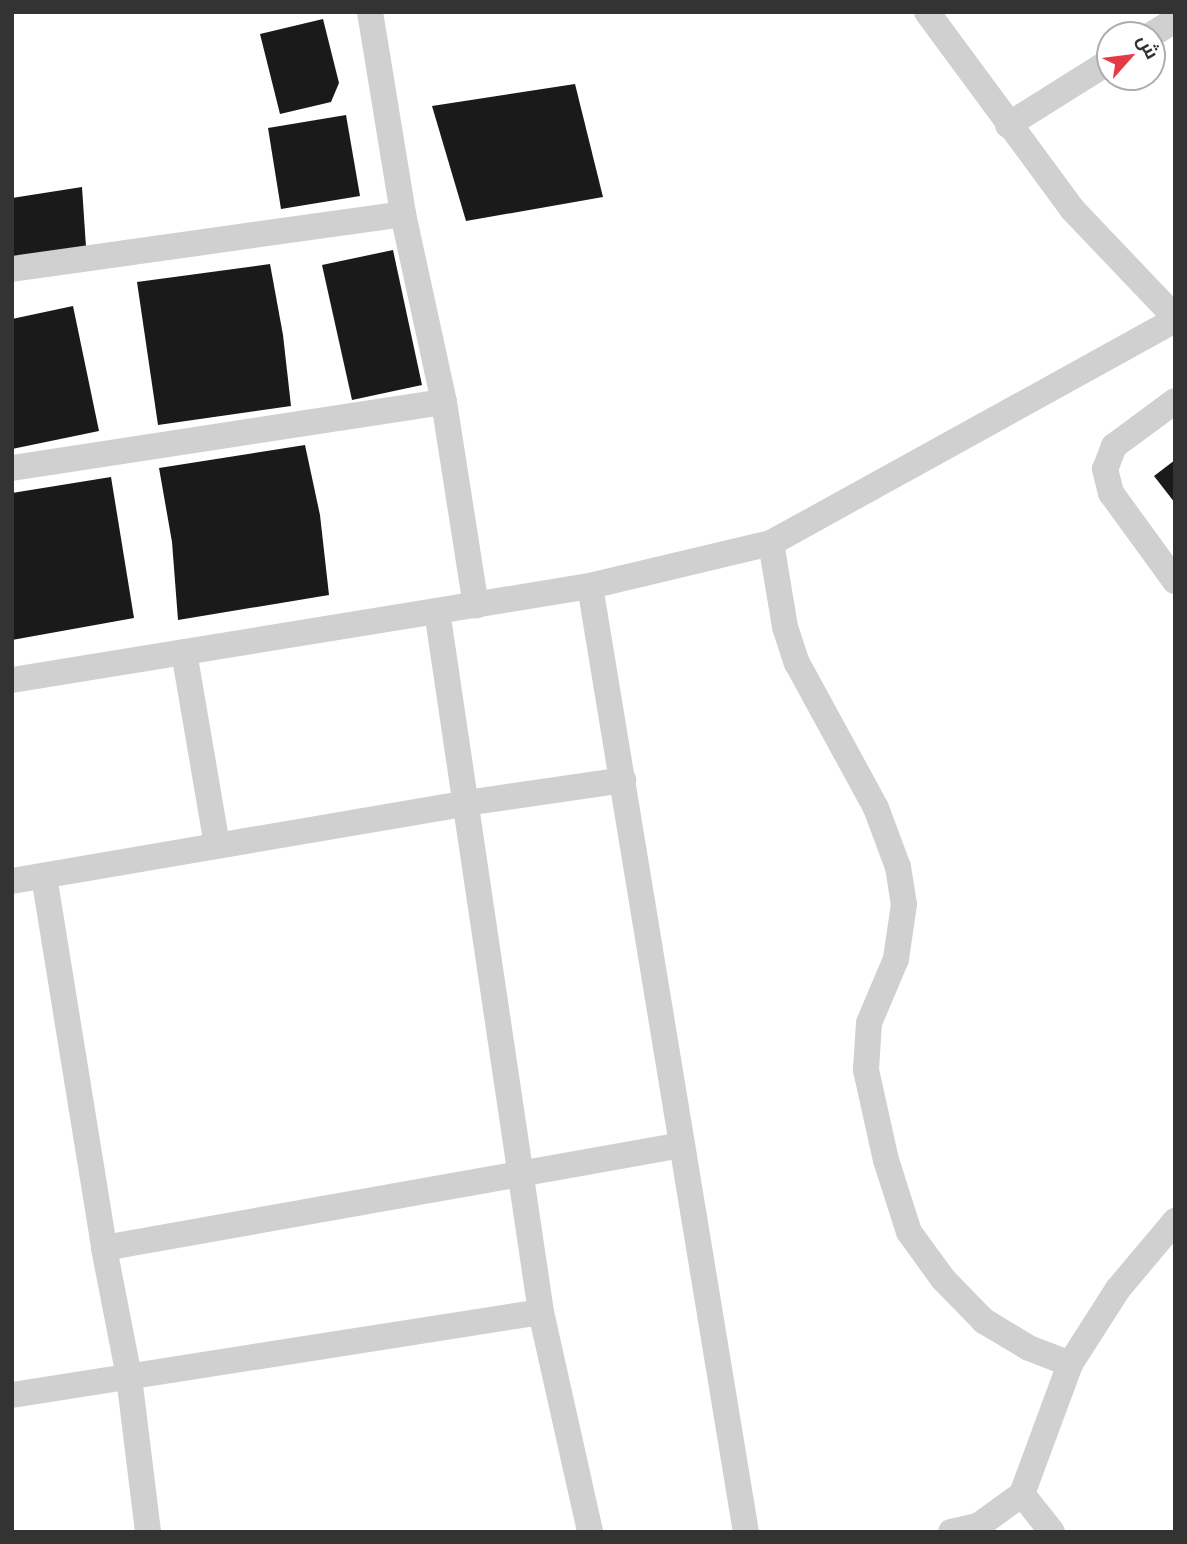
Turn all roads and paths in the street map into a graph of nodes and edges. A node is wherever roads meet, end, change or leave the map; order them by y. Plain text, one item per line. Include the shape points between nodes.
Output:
1 (370, 12) edge
2 (927, 12) edge
3 (1096, 70) edge
4 (1008, 125) junction
5 (403, 214) junction
6 (12, 269) edge
7 (1175, 319) edge
8 (1175, 401) edge
9 (444, 402) junction
10 (12, 468) edge
11 (771, 543) junction
12 (1175, 581) edge
13 (590, 586) junction
14 (476, 606) junction
15 (438, 611) junction
16 (184, 652) junction
17 (12, 680) edge
18 (622, 780) junction
19 (466, 803) junction
20 (217, 845) junction
21 (44, 876) junction
22 (12, 881) edge
23 (682, 1145) junction
24 (520, 1171) junction
25 (1175, 1221) edge
26 (104, 1248) junction
27 (541, 1312) junction
28 (1070, 1364) junction
29 (129, 1377) junction
30 (12, 1395) edge
31 (1022, 1494) junction
32 (977, 1529) edge
33 (148, 1532) edge
34 (590, 1532) edge
35 (746, 1532) edge
36 (951, 1532) edge
37 (1052, 1532) edge

1 - 5 street
2 - 4 street
3 - 4 street
4 - 7 street via 1072,209
5 - 6 street
5 - 9 street
7 - 11 street
8 - 12 street via 1114,446 1105,469 1111,493
9 - 10 street
9 - 14 street
11 - 13 street
11 - 28 street via 785,627 797,663 877,808 898,867 904,904 896,959 869,1023 866,1070 886,1160 909,1232 943,1279 984,1321 1029,1348
13 - 14 street
13 - 18 street
14 - 15 street
15 - 16 street
15 - 19 street
16 - 17 street
16 - 20 street
18 - 19 street
18 - 23 street
19 - 20 street
19 - 24 street
20 - 21 street
21 - 22 street
21 - 26 street
23 - 24 street
23 - 35 street
24 - 26 street
24 - 27 street
25 - 28 street via 1118,1289
26 - 29 street
27 - 29 street
27 - 34 street
28 - 31 street
29 - 30 street
29 - 33 street
31 - 32 street
31 - 37 street
32 - 36 street

